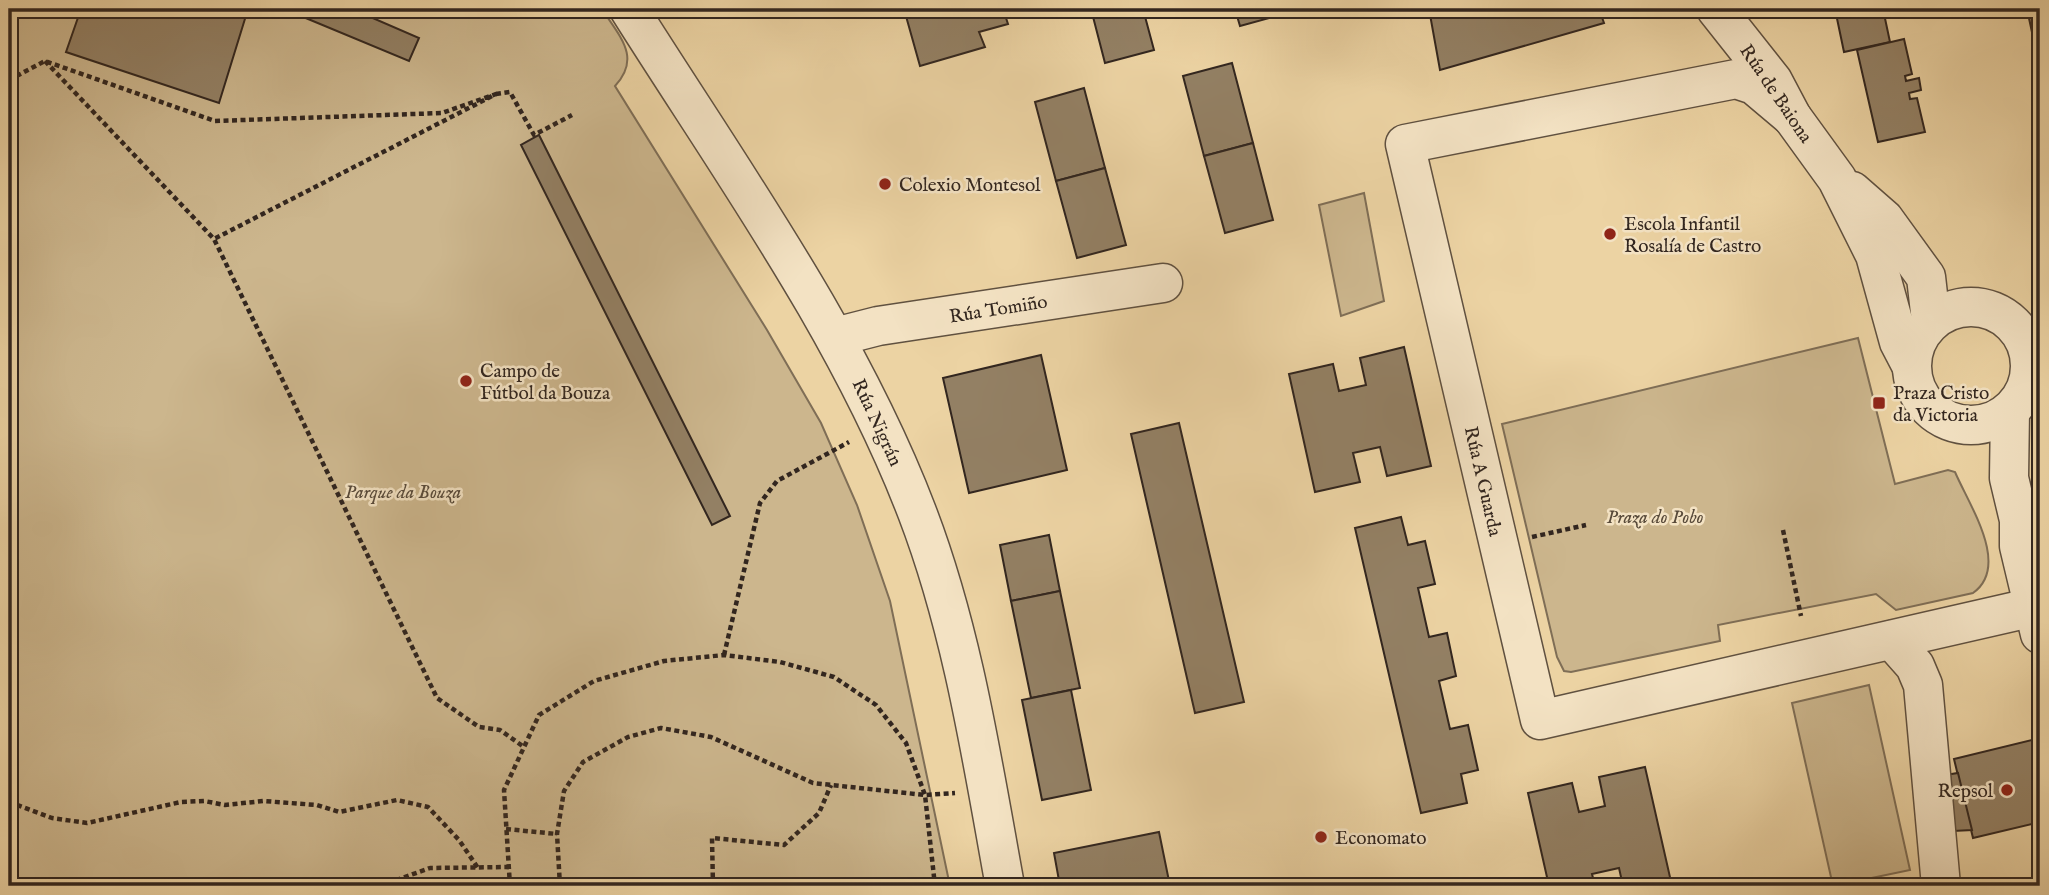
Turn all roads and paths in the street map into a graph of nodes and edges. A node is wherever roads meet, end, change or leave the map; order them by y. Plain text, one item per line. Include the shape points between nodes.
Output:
1 (629, 9) edge
2 (1717, 9) edge
3 (45, 61) junction
4 (9, 80) edge
5 (496, 94) junction
6 (572, 115) dead end
7 (1792, 117) junction
8 (1837, 178) junction
9 (214, 239) junction
10 (1163, 283) dead end
11 (1931, 321) junction
12 (835, 337) junction
13 (1912, 365) junction
14 (2023, 403) edge
15 (1964, 425) junction
16 (832, 449) dead end
17 (1586, 525) dead end
18 (1783, 530) dead end
19 (1529, 538) dead end
20 (2019, 546) junction
21 (1801, 616) dead end
22 (2037, 621) edge
23 (1892, 640) junction
24 (724, 655) junction
25 (524, 747) junction
26 (831, 785) junction
27 (987, 788) junction
28 (925, 795) junction
29 (9, 803) edge
30 (506, 829) junction
31 (557, 834) junction
32 (509, 867) junction
33 (478, 868) junction
34 (380, 886) edge
35 (510, 886) edge
36 (560, 886) edge
37 (713, 886) edge
38 (935, 886) edge
39 (1004, 886) edge
40 (1941, 886) edge

1 - 12 street, Rúa Nigrán
2 - 7 street, Rúa de Baiona via 1773,80
3 - 4 path
3 - 5 path via 215,121 442,113
3 - 9 path
5 - 6 path via 510,92 534,135
5 - 9 path
7 - 8 street, Rúa de Baiona
7 - 23 street, Rúa A Guarda via 1754,85 1736,79 1405,144 1540,720
8 - 11 street, Rúa de Baiona via 1884,219 1926,277
8 - 13 street, Rúa de Baiona via 1875,255 1899,342
9 - 25 path via 437,698 479,727 500,730
10 - 12 street, Rúa Tomiño via 878,326
11 - 13 street via 1915,345
11 - 14 street via 1956,308 1972,306 2009,318 2027,345 2031,365
12 - 27 street, Rúa Nigrán via 882,428 936,566 965,673
13 - 15 street, Rúa de Baiona via 1922,400 1935,414
14 - 15 street via 1988,423
14 - 20 street via 2009,478 2019,520
15 - 20 street via 1991,475 2004,523
16 - 24 path via 777,481 760,503
17 - 19 path
18 - 21 path
20 - 22 street
22 - 23 street, Rúa A Guarda
23 - 40 street via 1915,666 1923,685
24 - 25 path via 664,661 594,681 539,715
24 - 28 path via 780,662 834,677 876,705 906,743
25 - 30 path via 504,790
26 - 28 path
26 - 31 path via 813,783 711,737 661,728 628,737 583,762 565,791
26 - 37 path via 819,813 783,845 712,838
27 - 28 path
27 - 39 street, Rúa Nigrán
28 - 38 path
29 - 33 path via 52,818 87,823 181,802 317,804 339,813 397,800 428,807
30 - 31 path
30 - 32 path
31 - 36 path
32 - 33 path
32 - 35 path
33 - 34 path via 430,868

